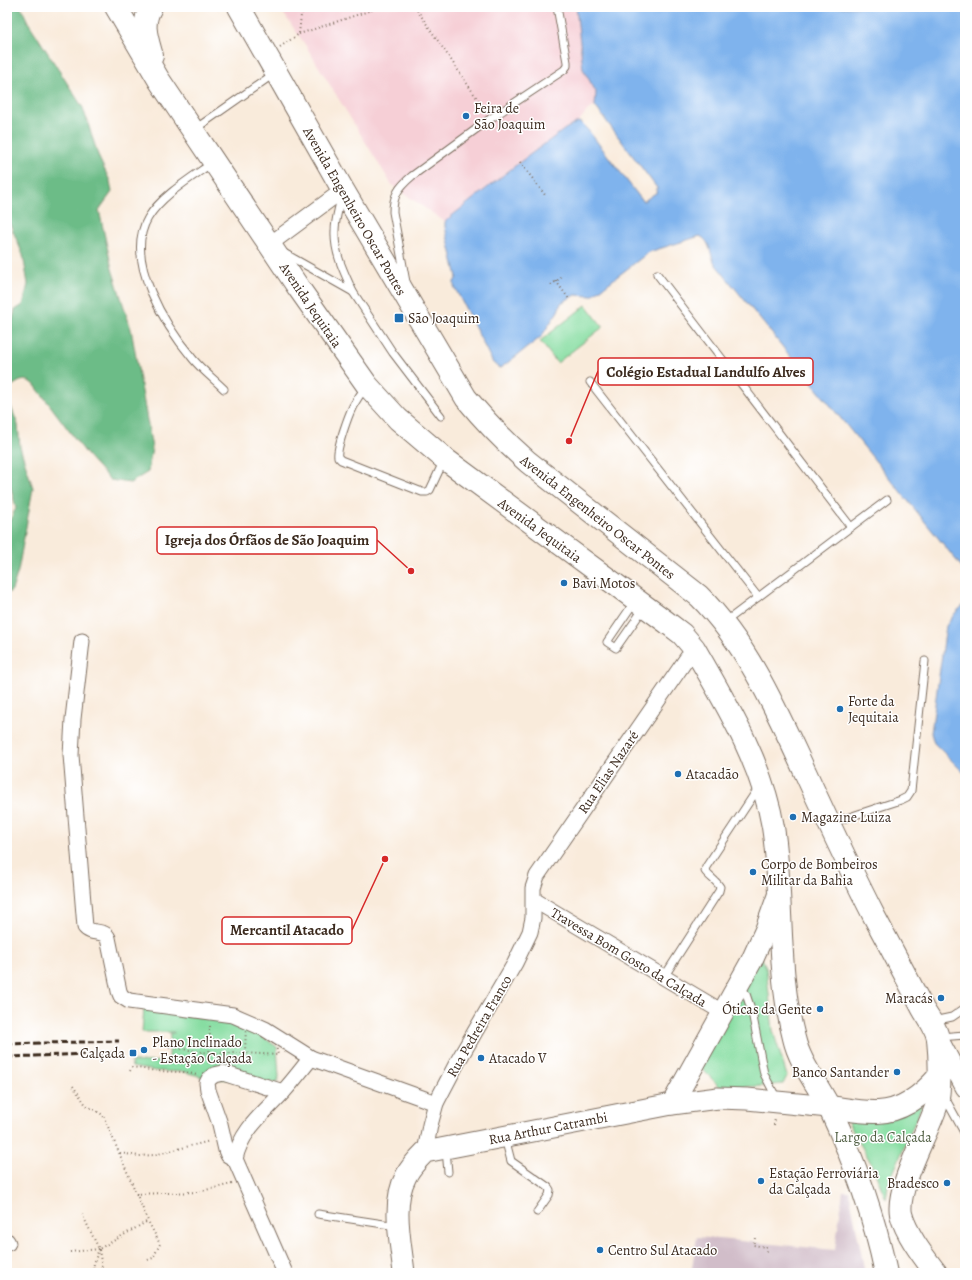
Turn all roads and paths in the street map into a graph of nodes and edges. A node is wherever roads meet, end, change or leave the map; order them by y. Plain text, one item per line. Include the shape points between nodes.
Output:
1 (116, 7) edge
2 (150, 7) edge
3 (305, 7) edge
4 (381, 7) edge
5 (415, 7) edge
6 (557, 7) edge
7 (238, 9) edge
8 (299, 34) junction
9 (270, 64) junction
10 (159, 80) junction
11 (490, 119) junction
12 (193, 130) junction
13 (214, 162) junction
14 (520, 162) dead end
15 (343, 190) junction
16 (545, 195) dead end
17 (270, 244) junction
18 (656, 274) dead end
19 (562, 277) dead end
20 (556, 281) junction
21 (551, 285) dead end
22 (353, 292) junction
23 (569, 299) dead end
24 (411, 306) junction
25 (590, 382) dead end
26 (367, 385) junction
27 (224, 389) dead end
28 (441, 416) dead end
29 (445, 459) junction
30 (887, 500) dead end
31 (851, 527) junction
32 (758, 597) junction
33 (641, 603) junction
34 (723, 623) junction
35 (82, 641) dead end
36 (694, 648) junction
37 (925, 661) dead end
38 (761, 784) junction
39 (829, 824) junction
40 (780, 890) junction
41 (534, 900) junction
42 (664, 977) junction
43 (740, 985) junction
44 (965, 1008) edge
45 (211, 1012) junction
46 (724, 1013) junction
47 (934, 1029) junction
48 (965, 1035) edge
49 (169, 1047) dead end
50 (209, 1053) junction
51 (245, 1053) junction
52 (311, 1058) junction
53 (130, 1071) dead end
54 (209, 1079) junction
55 (940, 1082) junction
56 (964, 1085) edge
57 (73, 1086) dead end
58 (284, 1092) junction
59 (778, 1102) junction
60 (436, 1103) junction
61 (672, 1104) junction
62 (829, 1107) junction
63 (965, 1134) edge
64 (505, 1136) junction
65 (224, 1138) junction
66 (445, 1148) junction
67 (425, 1152) junction
68 (119, 1153) junction
69 (235, 1159) junction
70 (448, 1172) dead end
71 (245, 1180) junction
72 (136, 1194) junction
73 (537, 1212) dead end
74 (82, 1214) dead end
75 (318, 1214) dead end
76 (148, 1221) junction
77 (399, 1226) junction
78 (754, 1238) dead end
79 (99, 1249) junction
80 (70, 1252) dead end
81 (766, 1252) dead end
82 (145, 1261) dead end
83 (93, 1273) edge
84 (103, 1273) edge
85 (285, 1273) edge
86 (404, 1273) edge
87 (886, 1273) edge
88 (915, 1273) edge
89 (922, 1273) edge
90 (936, 1273) edge

1 - 10 main road, Avenida Jequitaia
2 - 10 main road via 146,16 146,34
3 - 8 path via 301,15
4 - 8 path
5 - 11 path
6 - 11 lane via 567,66
7 - 9 main road, Avenida Engenheiro Oscar Pontes
8 - 9 path
9 - 12 lane
9 - 15 main road, Avenida Engenheiro Oscar Pontes
10 - 12 main road, Avenida Jequitaia
11 - 24 lane via 403,183 396,193 393,212
12 - 13 main road, Avenida Jequitaia
13 - 17 main road, Avenida Jequitaia
13 - 27 lane via 159,203 147,219 141,238 141,259 146,281 175,335 194,360
14 - 16 path
15 - 17 street
15 - 22 lane via 335,231 337,252
15 - 24 main road, Avenida Engenheiro Oscar Pontes
17 - 22 lane
17 - 26 main road, Avenida Jequitaia
18 - 31 lane
19 - 20 path
20 - 21 path
20 - 23 path
22 - 28 lane via 393,353
24 - 34 main road, Avenida Engenheiro Oscar Pontes via 466,398 510,447 699,596
25 - 32 lane
26 - 29 main road, Avenida Jequitaia via 398,419
26 - 29 lane via 348,417 338,450 338,457 341,460 427,492
29 - 33 main road, Avenida Jequitaia
30 - 31 lane
31 - 32 lane
32 - 34 lane
33 - 33 lane via 616,648 607,642
33 - 36 main road, Avenida Jequitaia via 682,634
34 - 39 main road, Avenida Engenheiro Oscar Pontes via 761,681 780,717
35 - 45 street via 71,755 85,927 107,935 119,990 125,999
36 - 38 main road, Avenida Jequitaia via 750,752
36 - 41 street, Rua Elias Nazaré via 537,876 533,888
37 - 39 lane via 911,791 901,800
38 - 40 main road, Avenida Jequitaia via 773,826
38 - 42 lane via 706,867 707,874 720,887
39 - 47 main road, Avenida Engenheiro Oscar Pontes
40 - 43 main road via 766,929
40 - 62 main road, Avenida Jequitaia via 788,1015 794,1041
41 - 42 street, Travessa Bom Gosto da Calçada
41 - 60 street, Rua Pedreira Franco via 533,918 525,945
42 - 46 street, Travessa Bom Gosto da Calçada
43 - 46 main road
43 - 59 lane via 752,1012 764,1074
44 - 47 lane
45 - 50 path
45 - 52 street via 234,1015 259,1026
46 - 61 main road
47 - 48 lane
47 - 55 main road
47 - 56 street
49 - 50 path
50 - 51 path
50 - 54 path
51 - 51 path via 271,1055 278,1055 276,1045 246,1025
52 - 58 street
52 - 60 street
53 - 54 path via 132,1067 185,1072
54 - 58 street via 214,1075 223,1074
54 - 65 street via 208,1090
55 - 62 main road via 909,1103 894,1109 878,1112
55 - 63 lane
55 - 90 main road via 936,1106 901,1197 901,1213 906,1226
57 - 68 path via 86,1105 103,1115
58 - 69 street via 250,1127 237,1149
59 - 61 main road via 718,1098
59 - 62 main road
60 - 67 street, Rua Pedreira Franco
61 - 64 main road, Rua Arthur Catrambi
62 - 87 main road via 854,1165 872,1217
64 - 66 main road, Rua Arthur Catrambi
64 - 73 lane via 511,1161 550,1190
65 - 68 path via 154,1155
65 - 69 street via 228,1155
66 - 67 main road, Rua Arthur Catrambi
66 - 70 lane
67 - 77 main road via 405,1177 398,1210
68 - 72 path
69 - 71 street
71 - 72 path via 197,1192
71 - 85 street
72 - 76 path
74 - 79 path
75 - 77 lane
76 - 79 path
76 - 82 path via 160,1244 153,1258
77 - 86 main road
78 - 81 path via 753,1245 766,1247
79 - 80 path
79 - 83 path
79 - 84 path
88 - 89 main road

